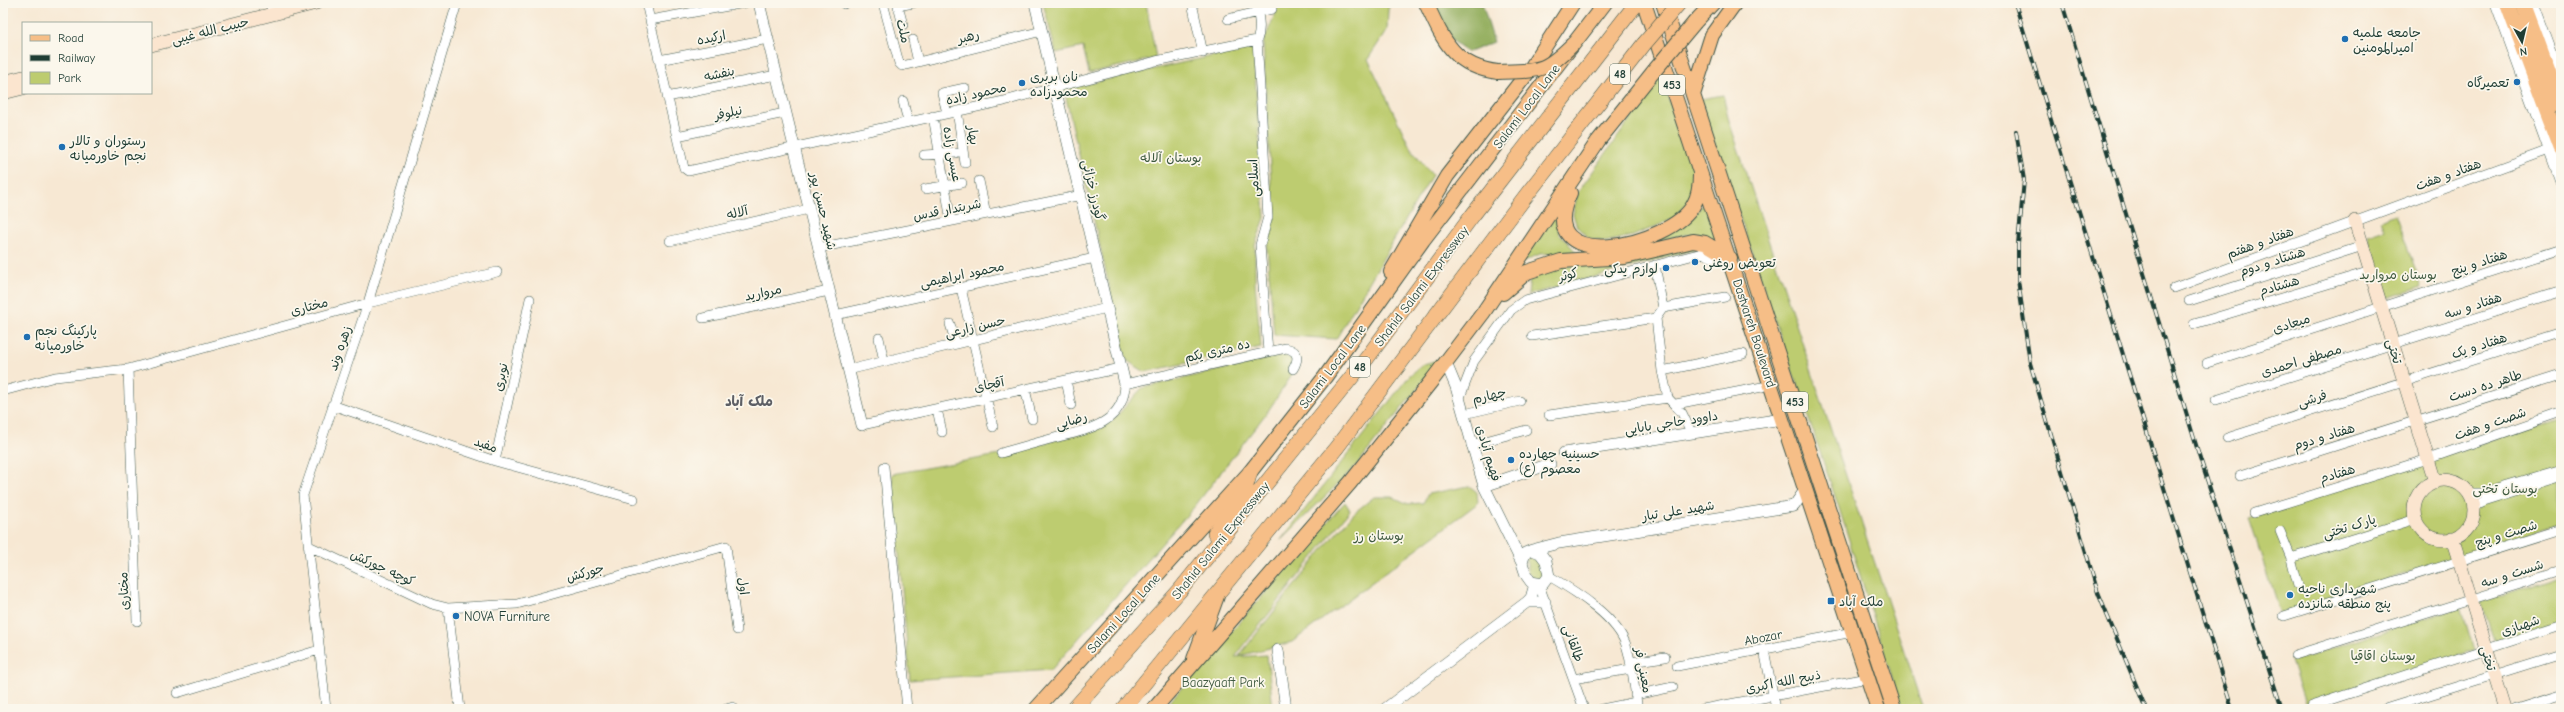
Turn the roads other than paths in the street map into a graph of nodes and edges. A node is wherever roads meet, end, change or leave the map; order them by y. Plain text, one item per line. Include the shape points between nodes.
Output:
1 (316, 3) edge
2 (457, 3) edge
3 (646, 3) edge
4 (745, 3) edge
5 (759, 3) edge
6 (883, 3) edge
7 (913, 3) edge
8 (1035, 3) edge
9 (1192, 3) edge
10 (1256, 3) edge
11 (1426, 3) edge
12 (1573, 3) edge
13 (1605, 3) edge
14 (1644, 3) edge
15 (1663, 3) edge
16 (1679, 3) edge
17 (1713, 3) edge
18 (1735, 3) edge
19 (2496, 3) edge
20 (2507, 3) edge
21 (2523, 3) edge
22 (2533, 3) edge
23 (1633, 8) edge
24 (271, 9) edge
25 (1272, 9) dead end
26 (1258, 13) junction
27 (1228, 19) dead end
28 (650, 20) junction
29 (903, 25) dead end
30 (1042, 31) junction
31 (768, 39) junction
32 (913, 40) dead end
33 (1257, 40) junction
34 (1574, 44) junction
35 (152, 45) edge
36 (1203, 52) junction
37 (659, 60) junction
38 (918, 62) junction
39 (900, 65) joint
40 (776, 75) junction
41 (22, 77) edge
42 (2561, 79) edge
43 (3, 82) edge
44 (22, 88) edge
45 (965, 88) dead end
46 (1055, 88) junction
47 (3, 93) edge
48 (1693, 95) junction
49 (668, 97) junction
50 (903, 101) dead end
51 (2561, 106) edge
52 (957, 111) junction
53 (785, 113) junction
54 (947, 113) junction
55 (934, 116) junction
56 (908, 122) junction
57 (676, 136) junction
58 (1598, 141) junction
59 (795, 148) junction
60 (2555, 149) edge
61 (956, 153) dead end
62 (940, 154) junction
63 (924, 155) dead end
64 (965, 163) dead end
65 (1700, 166) junction
66 (979, 181) dead end
67 (2561, 182) edge
68 (962, 183) dead end
69 (946, 185) junction
70 (925, 189) dead end
71 (1082, 195) junction
72 (809, 209) junction
73 (986, 214) junction
74 (951, 221) junction
75 (2355, 221) junction
76 (670, 241) dead end
77 (2363, 246) junction
78 (818, 248) junction
79 (2561, 249) edge
80 (1095, 258) junction
81 (1732, 262) junction
82 (1655, 265) junction
83 (2370, 271) junction
84 (497, 272) dead end
85 (961, 288) junction
86 (2174, 288) dead end
87 (829, 291) junction
88 (2561, 291) edge
89 (1724, 297) dead end
90 (530, 299) dead end
91 (2189, 301) dead end
92 (368, 304) junction
93 (2382, 307) junction
94 (1107, 308) junction
95 (1663, 308) junction
96 (1483, 313) junction
97 (835, 315) junction
98 (703, 318) dead end
99 (1656, 318) junction
100 (950, 324) dead end
101 (1363, 324) junction
102 (2194, 324) dead end
103 (2561, 332) edge
104 (1532, 336) dead end
105 (879, 338) dead end
106 (973, 340) junction
107 (956, 344) junction
108 (2393, 345) junction
109 (1268, 352) junction
110 (1743, 354) dead end
111 (884, 362) junction
112 (1446, 362) junction
113 (2208, 363) dead end
114 (1121, 368) junction
115 (128, 369) junction
116 (1293, 369) dead end
117 (848, 370) junction
118 (1662, 371) junction
119 (2561, 375) edge
120 (1066, 380) junction
121 (2405, 383) junction
122 (1125, 384) junction
123 (1762, 387) dead end
124 (1025, 389) junction
125 (3, 391) edge
126 (986, 398) junction
127 (1668, 398) junction
128 (1460, 400) junction
129 (2216, 400) dead end
130 (1520, 402) dead end
131 (1676, 404) junction
132 (332, 405) junction
133 (1071, 405) dead end
134 (937, 409) junction
135 (2561, 413) edge
136 (1464, 414) junction
137 (1550, 415) dead end
138 (1032, 419) dead end
139 (1782, 419) junction
140 (2416, 421) junction
141 (862, 425) joint
142 (993, 427) dead end
143 (1526, 430) dead end
144 (942, 432) dead end
145 (1691, 432) junction
146 (2227, 438) dead end
147 (1471, 445) junction
148 (1000, 453) dead end
149 (1564, 453) dead end
150 (2428, 459) junction
151 (495, 461) junction
152 (1550, 464) dead end
153 (884, 467) dead end
154 (2561, 469) edge
155 (1250, 472) junction
156 (2240, 476) dead end
157 (2561, 477) edge
158 (2435, 482) junction
159 (1484, 486) junction
160 (2517, 486) junction
161 (1805, 490) junction
162 (2469, 493) junction
163 (634, 499) dead end
164 (2474, 510) junction
165 (2254, 513) dead end
166 (2416, 518) junction
167 (2561, 529) edge
168 (2280, 531) dead end
169 (2452, 538) junction
170 (308, 546) junction
171 (726, 546) joint
172 (1548, 546) junction
173 (1523, 553) junction
174 (1544, 558) junction
175 (2291, 558) junction
176 (2459, 561) junction
177 (2561, 571) edge
178 (1549, 576) junction
179 (1537, 585) junction
180 (2298, 585) dead end
181 (1181, 589) junction
182 (1220, 590) junction
183 (2471, 599) junction
184 (1527, 602) junction
185 (1545, 602) junction
186 (448, 608) junction
187 (2284, 616) dead end
188 (137, 620) dead end
189 (2561, 625) edge
190 (736, 630) dead end
191 (1853, 632) junction
192 (319, 650) junction
193 (1278, 650) dead end
194 (1764, 650) junction
195 (2487, 650) junction
196 (2561, 654) edge
197 (2295, 655) dead end
198 (1665, 657) dead end
199 (1631, 665) junction
200 (1677, 666) dead end
201 (1190, 669) junction
202 (2494, 674) junction
203 (1868, 678) junction
204 (1573, 679) junction
205 (1673, 687) dead end
206 (177, 693) dead end
207 (1773, 695) junction
208 (2561, 695) edge
209 (1636, 702) edge
210 (2311, 706) dead end
211 (326, 709) edge
212 (460, 709) edge
213 (907, 709) edge
214 (1036, 709) edge
215 (1074, 709) edge
216 (1124, 709) edge
217 (1154, 709) edge
218 (1286, 709) edge
219 (1385, 709) edge
220 (1584, 709) edge
221 (1602, 709) edge
222 (1703, 709) edge
223 (1776, 709) edge
224 (1878, 709) edge
225 (1894, 709) edge
226 (2385, 709) edge
227 (2505, 709) edge
228 (2516, 709) edge

1 - 24 main road, حبیب الله غیبی
2 - 92 street, زهره وند
3 - 28 street
4 - 28 street
5 - 31 street, شهید حسن پور
6 - 39 street, ملت
7 - 29 street via 898,6
8 - 30 street, گودرز خزائی
9 - 36 street
10 - 26 street, اسلامی
11 - 34 main road, bridge via 1442,38 1453,52 1465,63 1481,70 1498,72 1542,69 1551,65
12 - 101 main road via 1529,71 1447,176
13 - 34 main road, Salami Local Lane
14 - 65 main road, Dastvareh Boulevard / 453
15 - 48 main road, Dastvareh Boulevard / 453
16 - 182 highway, 48, bridge via 1525,197 1337,447
17 - 58 main road, bridge
18 - 48 main road via 1712,35
19 - 60 street
20 - 60 highway
21 - 51 highway
22 - 42 street
23 - 181 highway, Shahid Salami Expressway / 48 via 1472,216 1367,358
24 - 35 main road, حبیب الله غیبی
25 - 26 street
26 - 27 street
26 - 33 street, اسلامی
28 - 37 street
30 - 38 street, رهبر
30 - 46 street, گودرز خزائی
31 - 37 street, ارکیده
31 - 40 street, شهید حسن پور
32 - 38 street
33 - 36 street, محمود زاده
33 - 109 street, اسلامی via 1268,217 1260,245
34 - 101 main road, Salami Local Lane via 1423,240
36 - 46 street, محمود زاده via 1156,61
37 - 49 street
38 - 39 street, رهبر
40 - 49 street, بنفشه
40 - 53 street, شهید حسن پور
41 - 43 main road
44 - 47 main road
45 - 54 street via 942,93
46 - 52 street, محمود زاده
46 - 71 street, گودرز خزائی
48 - 225 main road, Dastvareh Boulevard / 453
49 - 57 street
50 - 56 street
52 - 54 street, محمود زاده
52 - 64 street, بهار
53 - 57 street, نیلوفر
53 - 59 street, شهید حسن پور
54 - 55 street, محمود زاده
55 - 56 street, محمود زاده
55 - 62 street, عيسی زاده
56 - 59 street, محمود زاده
57 - 59 street, محمود زاده via 686,170
58 - 65 main road via 1572,190 1563,217 1569,236 1577,243 1588,246 1609,246 1636,240 1678,221 1694,205 1698,194
58 - 96 main road
59 - 72 street, شهید حسن پور
60 - 67 street
60 - 75 street, هفتاد و هفت
61 - 62 street
62 - 63 street
62 - 69 street, عيسی زاده
65 - 81 main road, Dastvareh Boulevard / 453
66 - 73 street
68 - 69 street
69 - 70 street
69 - 74 street, عيسی زاده
71 - 73 street, شربتدار قدس
71 - 80 street, گودرز خزائی
72 - 76 street, آلاله
72 - 78 street, شهید حسن پور
73 - 74 street, شربتدار قدس
74 - 78 street, شربتدار قدس
75 - 77 main road, تختی
75 - 86 street, هفتاد و هفتم
77 - 83 main road, تختی
77 - 91 street, هشتاد و دوم
78 - 87 street, شهید حسن پور
79 - 93 street, هفتاد و پنج
80 - 85 street, محمود ابراهیمی
80 - 94 street, گودرز خزائی
81 - 82 street, کوثر via 1704,253
81 - 96 main road via 1705,243 1693,241 1625,257 1549,263 1527,272
81 - 139 main road, Dastvareh Boulevard / 453
82 - 95 street
82 - 128 street, کوثر via 1521,302 1511,310 1474,361
83 - 93 main road, تختی
83 - 102 street, هشتادم
84 - 92 street, مختاری
85 - 97 street, محمود ابراهیمی
85 - 106 street
87 - 97 street, شهید حسن پور
87 - 98 street, مروارید
88 - 108 street, هفتاد و سه
89 - 95 street
90 - 151 street, نوبری
92 - 115 street, مختاری
92 - 132 street, زهره وند
93 - 108 main road, تختی
93 - 113 street, میعادی
94 - 106 street, حسن زارعی
94 - 114 street, گودرز خزائی
95 - 99 street
96 - 112 main road
97 - 117 street, شهید حسن پور
99 - 104 street
99 - 118 street
100 - 107 street
101 - 155 main road, Salami Local Lane
103 - 121 street, هفتاد و یک
105 - 111 street
106 - 107 street, حسن زارعی
106 - 126 street
107 - 111 street, حسن زارعی
108 - 121 main road, تختی
108 - 129 street, مصطفی احمدی
109 - 116 street, ده متری یکم via 1293,349 1298,361
109 - 122 street, ده متری یکم
110 - 118 street
111 - 117 street, حسن زارعی
112 - 128 street, فهیم آبادی
112 - 201 main road via 1350,483
114 - 120 street, آقچای
114 - 122 street, گودرز خزائی
115 - 125 street, مختاری via 55,378
115 - 188 street, مختاری
117 - 141 street, شهید حسن پور
118 - 127 street
119 - 140 street, طاهر ده دست
120 - 124 street, آقچای
120 - 133 street
121 - 140 main road, تختی
121 - 146 street, فرشی
122 - 148 street, رضایی via 1125,396 1121,406 1104,422 1078,432
123 - 131 street
124 - 126 street, آقچای
124 - 138 street
126 - 134 street, آقچای
126 - 142 street
127 - 131 street
127 - 137 street
128 - 136 street, فهیم آبادی
130 - 136 street, چهارم
131 - 145 street
132 - 151 street, مفید
132 - 170 street, زهره وند via 303,495
134 - 141 street, آقچای
134 - 144 street
135 - 150 street, شصت و هفت
136 - 147 street, فهیم آبادی
139 - 145 street, داوود حاجی بابایی
139 - 161 main road, Dastvareh Boulevard / 453
140 - 150 main road, تختی
140 - 156 street, هفتاد و دوم
143 - 147 street
145 - 149 street, داوود حاجی بابایی
147 - 159 street, فهیم آبادی
150 - 158 main road, تختی
150 - 165 street, هفتادم
151 - 163 street, مفید
152 - 159 street
153 - 213 street
154 - 160 street
155 - 181 highway via 1245,489
155 - 214 main road, Salami Local Lane
157 - 160 street
158 - 162 main road via 2454,482
158 - 166 main road via 2418,496 2414,509
159 - 173 street, فهیم آبادی
160 - 162 street
160 - 164 street via 2478,504
161 - 172 street, شهید علی تبار via 1794,506
161 - 191 main road, Dastvareh Boulevard / 453
162 - 164 main road
164 - 169 main road via 2468,528
166 - 169 main road via 2420,527 2434,538
166 - 175 street, پارک تختی
167 - 176 street, شصت و پنج
168 - 175 street
169 - 176 main road, تختی
170 - 186 street, کوچه جورکش via 432,604
170 - 192 street, زهره وند
171 - 186 street, جورکش via 517,604
171 - 190 street, اول
172 - 173 street, شهید علی تبار
172 - 174 street
173 - 174 street via 1540,553
173 - 179 street, فهیم آبادی via 1526,575
174 - 178 street
175 - 180 street
176 - 183 main road, تختی
176 - 187 street, شصت و پنج
177 - 183 street, شست و سه
178 - 179 street via 1546,582
178 - 199 street, معینی فر via 1571,588 1612,622 1622,636
179 - 184 street
179 - 185 street, طالقانی
181 - 215 highway, Shahid Salami Expressway / 48
182 - 201 main road
182 - 216 highway, 48
183 - 195 main road, تختی
183 - 197 street, شست و سه
184 - 185 street
184 - 219 street
185 - 204 street, طالقانی
186 - 212 street
189 - 195 street, شهبازی
191 - 194 street, Abozar
191 - 203 main road, Dastvareh Boulevard / 453
192 - 206 street
192 - 211 street, زهره وند
193 - 218 street
194 - 200 street, Abozar
194 - 207 street
195 - 202 main road, تختی
195 - 210 street, شهبازی
196 - 202 street
198 - 199 street
199 - 204 street
199 - 209 street, معینی فر
201 - 217 main road
202 - 226 street
202 - 227 main road, تختی
203 - 207 street, ذبیح الله اکبری
203 - 224 main road, Dastvareh Boulevard / 453
204 - 220 street, طالقانی
205 - 209 street
207 - 222 street, ذبیح الله اکبری
207 - 223 street
208 - 228 street
209 - 221 street

